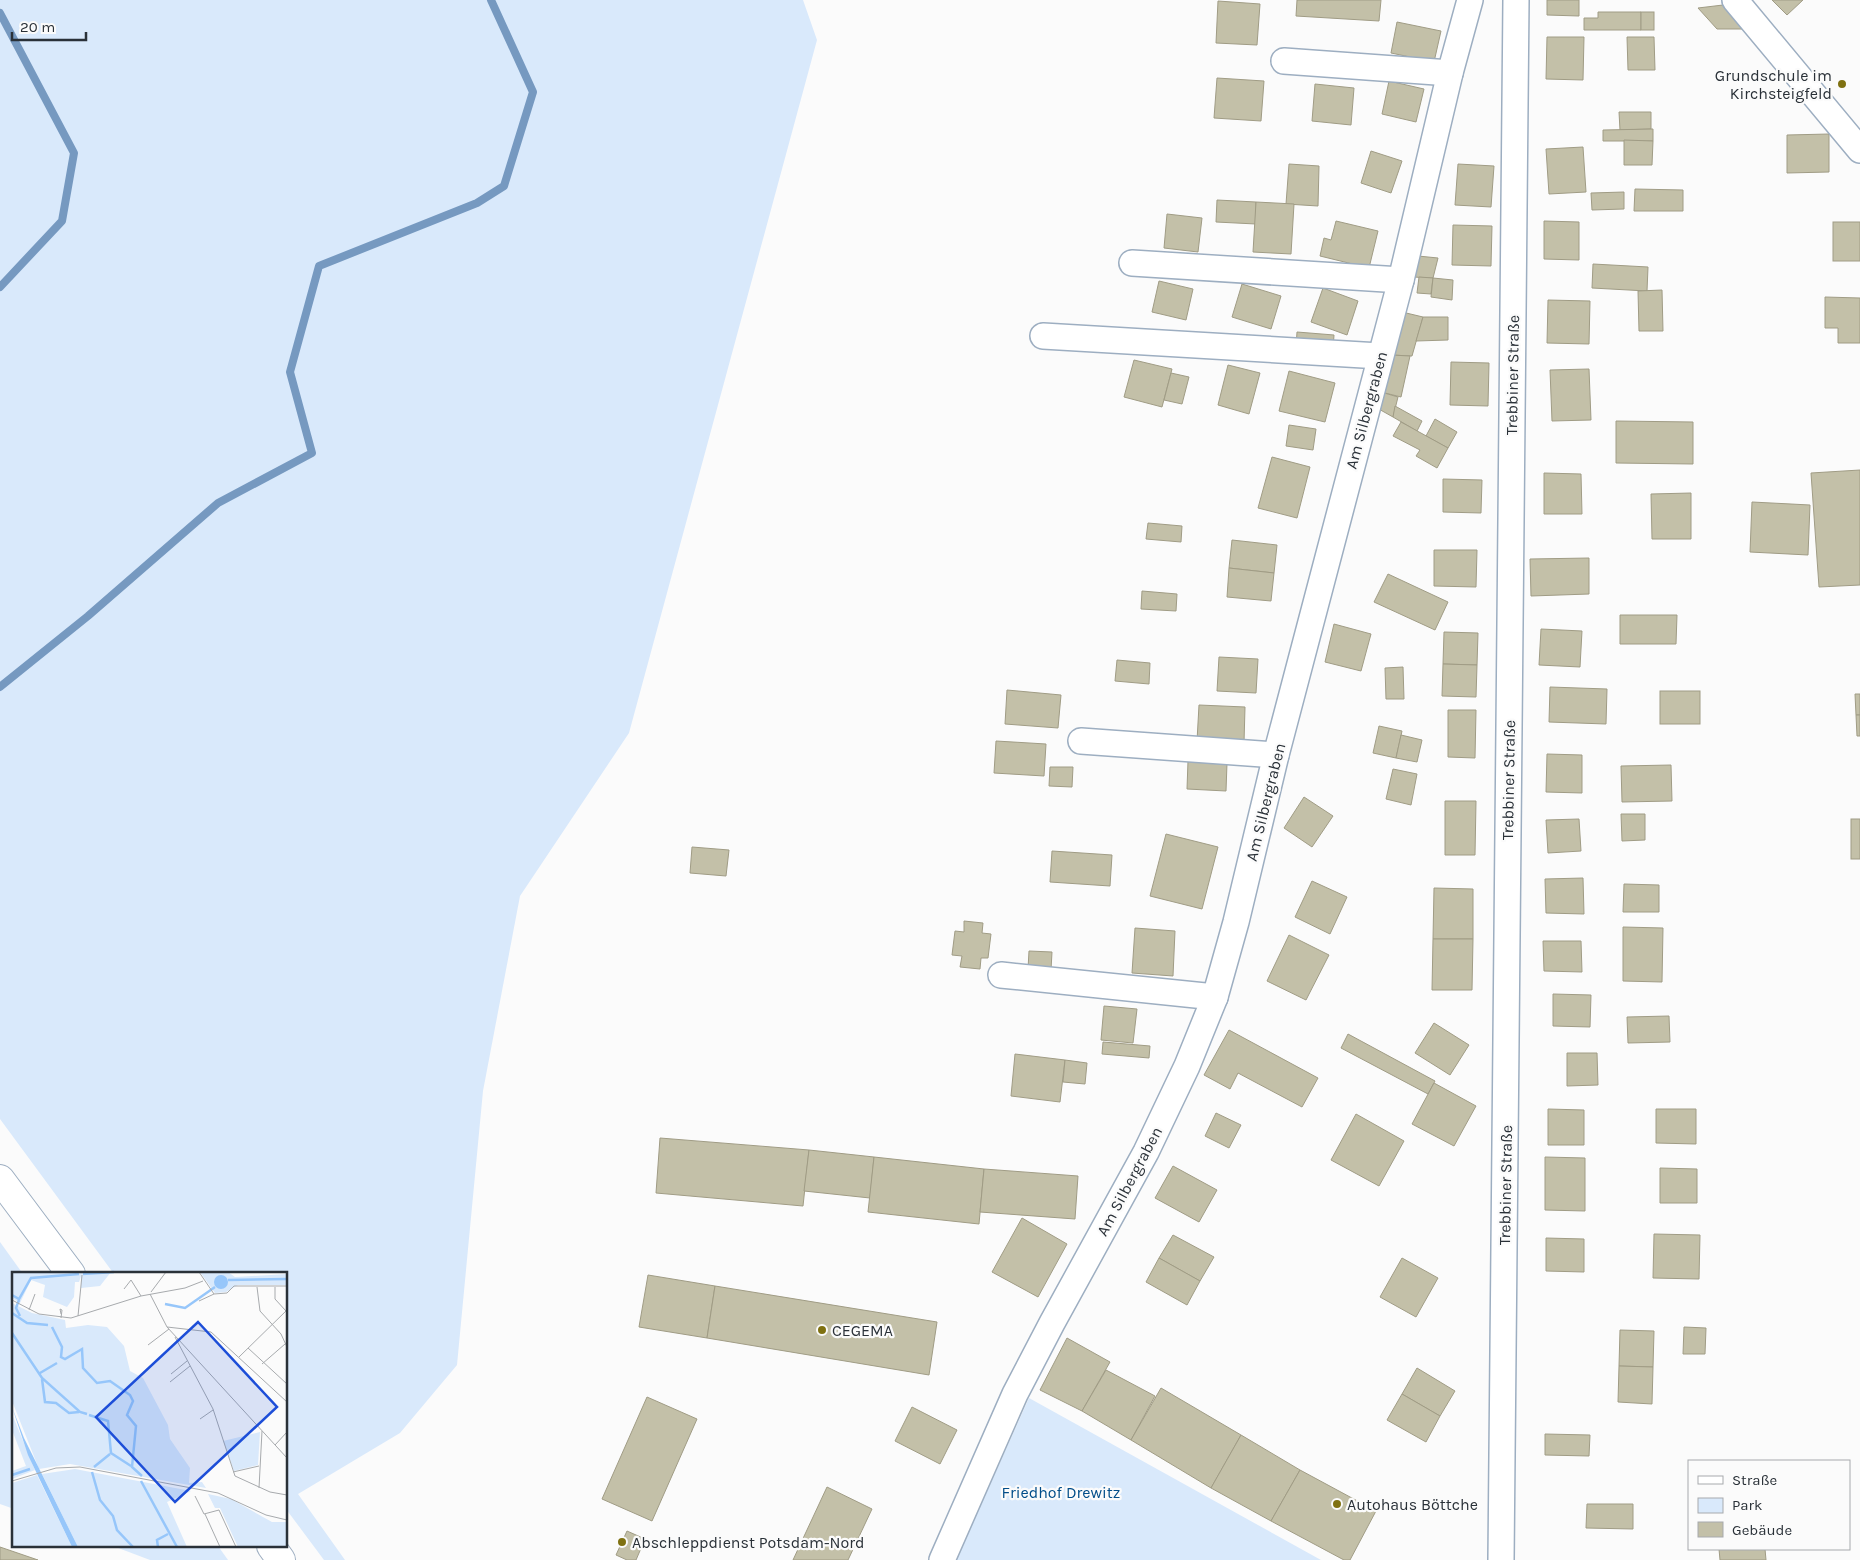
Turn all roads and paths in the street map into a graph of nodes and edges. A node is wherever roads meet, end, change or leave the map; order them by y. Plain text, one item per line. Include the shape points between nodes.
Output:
1 (1470, 0) edge
2 (1516, 0) edge
3 (1735, 0) edge
4 (1284, 61) dead end
5 (1450, 73) junction
6 (1860, 150) edge
7 (1132, 264) dead end
8 (1401, 280) junction
9 (1043, 336) dead end
10 (1380, 356) junction
11 (1080, 741) dead end
12 (1276, 755) junction
13 (1001, 975) dead end
14 (1215, 997) junction
15 (0, 1179) edge
16 (69, 1272) edge
17 (272, 1548) edge
18 (281, 1560) edge
19 (942, 1560) edge
20 (1501, 1560) edge

1 - 5 street, Am Silbergraben
2 - 20 street, Trebbiner Straße
3 - 6 street
4 - 5 street
5 - 8 street, Am Silbergraben
7 - 8 street
8 - 10 street, Am Silbergraben
9 - 10 street
10 - 12 street, Am Silbergraben
11 - 12 street
12 - 14 street, Am Silbergraben
13 - 14 street
14 - 19 street, Am Silbergraben via 1146,1152 1015,1394
15 - 16 main road
17 - 18 main road

